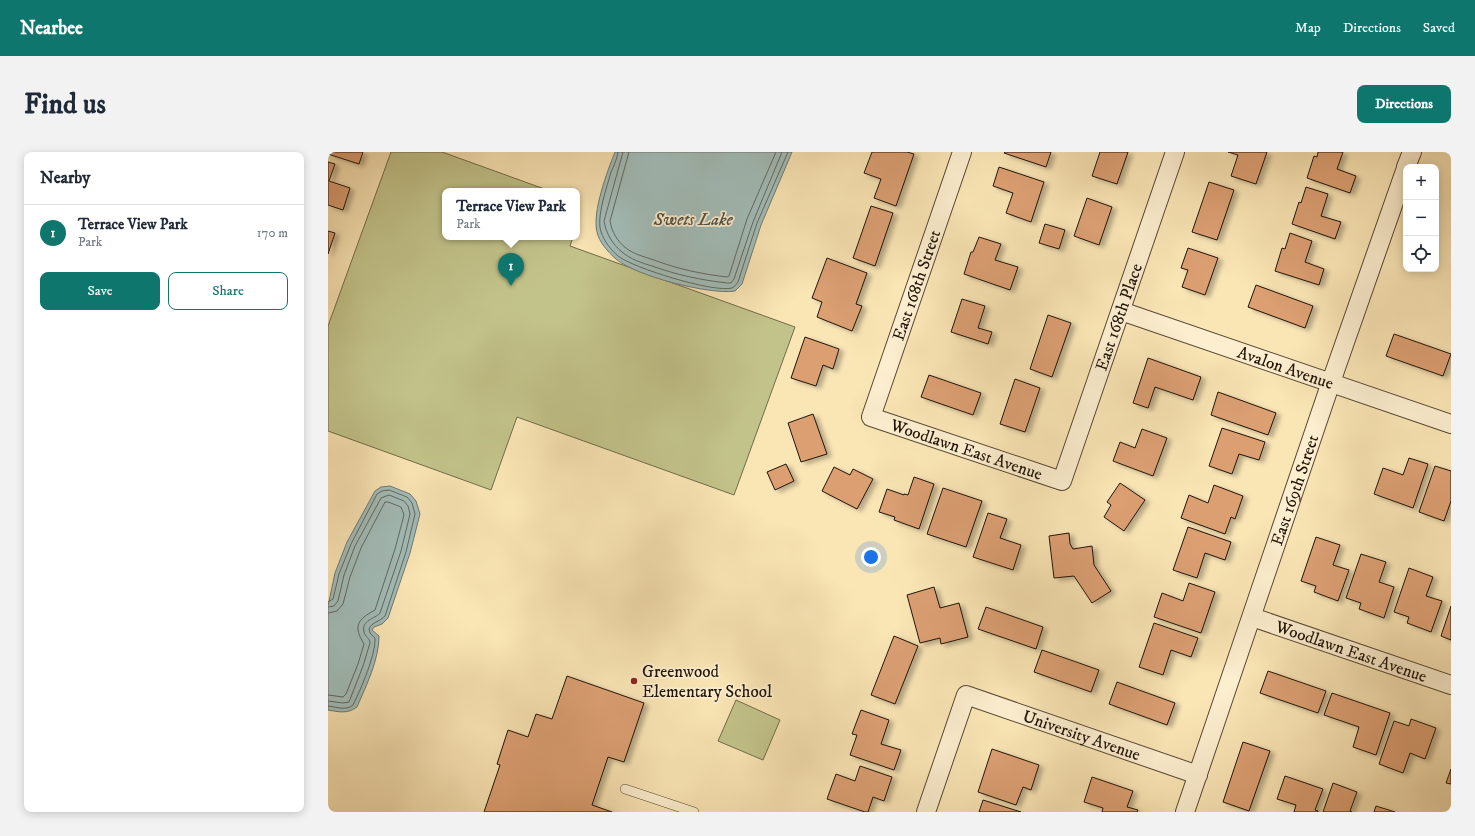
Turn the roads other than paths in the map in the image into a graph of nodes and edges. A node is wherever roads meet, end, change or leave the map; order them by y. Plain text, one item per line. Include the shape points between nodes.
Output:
1 (962, 152) edge
2 (1175, 152) edge
3 (1412, 152) edge
4 (1408, 164) edge
5 (1403, 177) edge
6 (1121, 311) junction
7 (1331, 382) junction
8 (871, 417) joint
9 (1451, 424) edge
10 (1062, 481) joint
11 (1252, 616) junction
12 (1451, 685) edge
13 (1198, 775) junction
14 (625, 789) dead end
15 (694, 812) edge
16 (926, 812) edge
17 (1186, 812) edge

1 - 8 street, East 168th Street
2 - 6 street, East 168th Place
3 - 4 street, East 169th Street
5 - 7 street, East 169th Street
6 - 7 street, Avalon Avenue
6 - 10 street, East 168th Place
7 - 9 street, Avalon Avenue
7 - 11 street, East 169th Street
8 - 10 street, Woodlawn East Avenue
11 - 12 street, Woodlawn East Avenue
11 - 13 street, East 169th Street
13 - 16 street, University Avenue via 966,695
13 - 17 street, East 169th Street
14 - 15 lane

